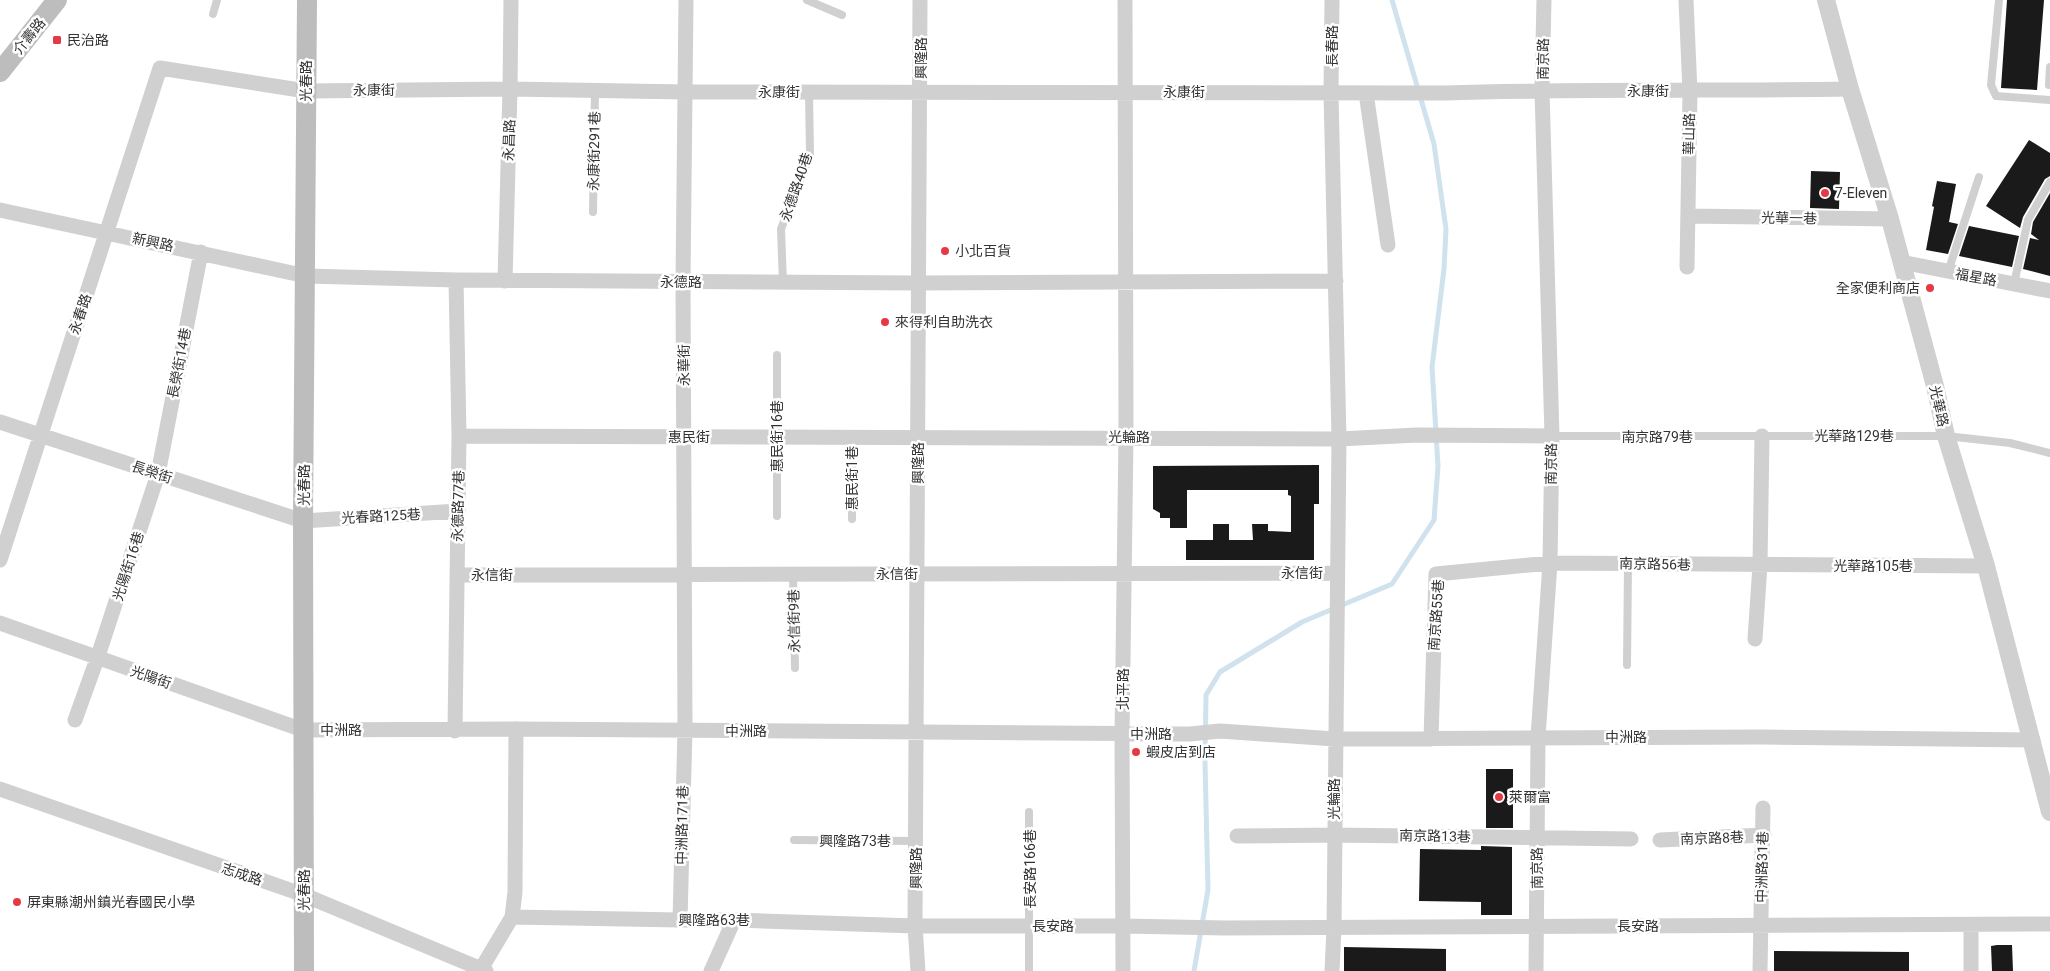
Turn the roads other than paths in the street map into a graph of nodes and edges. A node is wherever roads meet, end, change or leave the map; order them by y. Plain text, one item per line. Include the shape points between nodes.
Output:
1 (57, 0) edge
2 (217, 0) edge
3 (307, 0) edge
4 (511, 0) edge
5 (686, 0) edge
6 (807, 0) edge
7 (920, 0) edge
8 (1125, 0) edge
9 (1332, 0) edge
10 (1544, 0) edge
11 (1686, 0) edge
12 (1826, 0) edge
13 (1999, 0) edge
14 (213, 14) dead end
15 (842, 15) dead end
16 (2050, 67) edge
17 (160, 68) joint
18 (0, 72) edge
19 (2049, 85) edge
20 (510, 89) junction
21 (1850, 89) junction
22 (595, 90) junction
23 (1542, 90) junction
24 (306, 91) junction
25 (686, 92) junction
26 (809, 92) junction
27 (921, 92) junction
28 (1124, 92) junction
29 (1331, 92) junction
30 (1690, 92) junction
31 (1366, 93) junction
32 (2050, 100) edge
33 (1980, 176) dead end
34 (2050, 182) edge
35 (0, 210) edge
36 (593, 212) dead end
37 (1688, 216) junction
38 (1890, 219) junction
39 (106, 232) junction
40 (1388, 245) dead end
41 (201, 252) junction
42 (1901, 262) junction
43 (1686, 267) dead end
44 (1948, 272) junction
45 (306, 276) junction
46 (456, 280) junction
47 (505, 281) junction
48 (1336, 281) junction
49 (683, 282) junction
50 (1125, 282) junction
51 (783, 283) junction
52 (918, 283) junction
53 (2014, 284) junction
54 (2050, 291) edge
55 (777, 355) dead end
56 (0, 422) edge
57 (40, 435) junction
58 (459, 436) junction
59 (1552, 436) junction
60 (1762, 436) junction
61 (1946, 436) junction
62 (685, 437) junction
63 (777, 437) junction
64 (852, 437) junction
65 (919, 437) junction
66 (1126, 437) junction
67 (1339, 439) junction
68 (2050, 453) edge
69 (158, 474) junction
70 (458, 512) junction
71 (777, 516) dead end
72 (852, 519) dead end
73 (304, 521) junction
74 (0, 560) edge
75 (1550, 563) junction
76 (1628, 564) junction
77 (1760, 565) junction
78 (1986, 566) junction
79 (1123, 573) junction
80 (685, 574) junction
81 (793, 574) junction
82 (918, 574) junction
83 (457, 575) junction
84 (1337, 578) junction
85 (0, 623) edge
86 (1756, 639) dead end
87 (98, 658) junction
88 (1627, 665) dead end
89 (795, 668) dead end
90 (75, 720) dead end
91 (516, 729) junction
92 (303, 730) junction
93 (685, 730) junction
94 (455, 731) junction
95 (916, 732) junction
96 (1122, 734) junction
97 (1538, 737) junction
98 (1335, 739) junction
99 (1431, 739) junction
100 (2033, 740) junction
101 (0, 789) edge
102 (1763, 808) dead end
103 (1029, 812) dead end
104 (2050, 812) edge
105 (1334, 835) junction
106 (1237, 836) dead end
107 (1764, 836) junction
108 (1537, 838) junction
109 (1631, 839) dead end
110 (794, 840) dead end
111 (1660, 840) dead end
112 (916, 841) junction
113 (304, 895) junction
114 (512, 917) junction
115 (680, 920) junction
116 (734, 920) junction
117 (1971, 924) junction
118 (2050, 924) edge
119 (916, 926) junction
120 (1030, 926) junction
121 (1124, 926) junction
122 (1761, 926) junction
123 (1538, 927) junction
124 (1334, 928) junction
125 (478, 969) edge
126 (304, 971) edge
127 (711, 971) edge
128 (918, 971) edge
129 (1029, 971) edge
130 (1124, 971) edge
131 (1332, 971) edge
132 (1536, 971) edge
133 (1760, 971) edge
134 (1971, 971) edge

1 - 18 main road, 介壽路
2 - 14 lane
3 - 24 main road, 光春路
4 - 20 street, 永昌路
5 - 25 street, 永華街
6 - 15 lane
7 - 27 street, 興隆路
8 - 28 street, 北平路
9 - 29 street, 長春路
10 - 23 street, 南京路
11 - 30 street, 華山路
12 - 21 street, 光華路
13 - 32 lane via 1991,85 1996,96
16 - 19 lane
17 - 24 street, 永康街
17 - 39 street, 永春路
20 - 22 street, 永康街
20 - 24 street, 永康街
20 - 47 street, 永昌路
21 - 30 street, 永康街
21 - 38 street, 光華路
22 - 25 street, 永康街
22 - 36 lane, 永康街291巷
23 - 30 street, 永康街
23 - 31 street, 永康街
23 - 59 street, 南京路
24 - 45 main road, 光春路
25 - 26 street, 永康街
25 - 49 street, 永華街
26 - 27 street, 永康街
26 - 51 lane, 永德路40巷 via 810,155 781,229
27 - 28 street, 永康街
27 - 52 street, 興隆路
28 - 29 street, 永康街
28 - 50 street, 北平路
29 - 31 street, 永康街
29 - 48 street, 長春路
30 - 37 street, 華山路
31 - 40 street
33 - 44 lane
34 - 53 lane via 2028,220
35 - 39 street, 新興路
37 - 38 street, 光華一巷
37 - 43 street, 華山路
38 - 42 street, 光華路
39 - 41 street, 新興路
39 - 57 street, 永春路
41 - 45 street, 新興路
41 - 69 street, 長榮街14巷
42 - 44 street, 福星路
42 - 61 street, 光華路
44 - 53 street, 福星路
45 - 46 street, 永德路
45 - 73 main road, 光春路
46 - 47 street, 永德路
46 - 58 street, 永德路77巷
47 - 49 street, 永德路
48 - 50 street, 永德路
48 - 67 street, 長春路
49 - 51 street, 永德路
49 - 62 street, 永華街
50 - 52 street, 永德路
50 - 66 street, 北平路
51 - 52 street, 永德路
52 - 65 street, 興隆路
53 - 54 street, 福星路
55 - 63 lane, 惠民街16巷
56 - 57 street, 長榮街
57 - 69 street, 長榮街
57 - 74 street, 永春路
58 - 62 street, 惠民街
58 - 70 street, 永德路77巷
59 - 60 lane, 南京路79巷
59 - 67 street, 光輪路 via 1417,435
59 - 75 street, 南京路
60 - 61 lane, 光華路129巷
60 - 77 street
61 - 68 lane, 光華路129巷 via 2010,443
61 - 78 street, 光華路
62 - 63 street, 惠民街
62 - 80 street, 永華街
63 - 64 street, 惠民街
63 - 71 lane, 惠民街16巷
64 - 65 street, 惠民街
64 - 72 lane, 惠民街1巷
65 - 66 street, 光輪路
65 - 82 street, 興隆路
66 - 67 street, 光輪路
66 - 79 street, 北平路
67 - 84 street
69 - 73 street, 長榮街
69 - 87 street, 光陽街16巷
70 - 73 street, 光春路125巷
70 - 83 street, 永德路77巷
73 - 92 main road, 光春路
75 - 76 street, 南京路56巷
75 - 97 street, 南京路
75 - 99 street, 南京路55巷 via 1436,574
76 - 77 street, 南京路56巷
76 - 88 lane
77 - 78 street, 光華路105巷
77 - 86 street
78 - 100 street, 光華路
79 - 82 street, 永信街
79 - 84 street, 永信街
79 - 96 street, 北平路
80 - 81 street, 永信街
80 - 83 street, 永信街
80 - 93 street, 永華街
81 - 82 street, 永信街
81 - 89 lane, 永信街9巷
82 - 95 street, 興隆路
83 - 94 street, 永德路77巷
84 - 98 street, 光輪路
85 - 87 street, 光陽街
87 - 90 street, 光陽街16巷
87 - 92 street, 光陽街
91 - 93 street, 中洲路
91 - 94 street, 中洲路
91 - 114 street, 志成路
92 - 94 street, 中洲路
92 - 113 main road, 光春路
93 - 95 street, 中洲路
93 - 115 street, 中洲路171巷
95 - 96 street, 中洲路
95 - 112 street, 興隆路
96 - 98 street, 中洲路 via 1220,731
96 - 121 street, 北平路
97 - 99 street, 中洲路
97 - 100 street, 中洲路
97 - 108 street, 南京路
98 - 99 street, 中洲路
98 - 105 street, 光輪路
100 - 104 street, 光華路
101 - 113 street, 志成路
102 - 107 street, 中洲路31巷
103 - 120 lane, 長安路166巷
105 - 106 street, 南京路13巷
105 - 108 street, 南京路13巷
105 - 124 street, 光輪路
107 - 111 street, 南京路8巷
107 - 122 street, 中洲路31巷
108 - 109 street
108 - 123 street, 南京路
110 - 112 lane, 興隆路73巷
112 - 119 street, 興隆路
113 - 125 street, 志成路
113 - 126 main road, 光春路
114 - 115 street, 興隆路63巷
114 - 125 street, 志成路
115 - 116 street, 興隆路63巷
116 - 119 street, 興隆路63巷
116 - 127 street
117 - 118 street, 長安路
117 - 122 street, 長安路
117 - 134 street
119 - 120 street, 長安路
119 - 128 street, 興隆路
120 - 121 street, 長安路
120 - 129 lane, 長安路166巷
121 - 124 street, 長安路
121 - 130 street, 北平路
122 - 123 street, 長安路
122 - 133 street, 中洲路31巷
123 - 124 street, 長安路
123 - 132 street, 南京路
124 - 131 street, 光輪路

